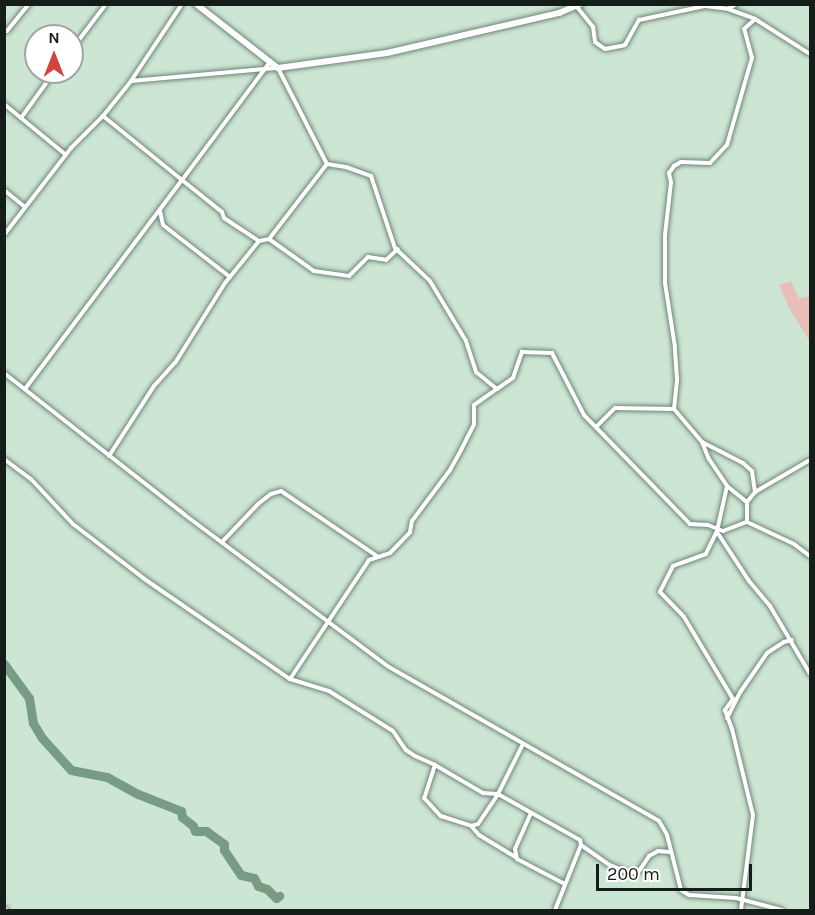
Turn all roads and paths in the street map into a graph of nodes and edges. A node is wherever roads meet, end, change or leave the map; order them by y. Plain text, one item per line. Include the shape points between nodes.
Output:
1 (29, 4) edge
2 (106, 4) edge
3 (182, 4) edge
4 (196, 4) edge
5 (736, 4) edge
6 (578, 6) edge
7 (728, 9) junction
8 (755, 19) junction
9 (4, 30) edge
10 (84, 33) edge
11 (810, 54) edge
12 (270, 62) junction
13 (278, 68) junction
14 (264, 69) junction
15 (131, 81) junction
16 (45, 84) edge
17 (4, 104) edge
18 (103, 117) junction
19 (21, 118) junction
20 (66, 155) junction
21 (327, 164) junction
22 (182, 180) junction
23 (4, 190) edge
24 (25, 207) junction
25 (159, 210) junction
26 (4, 235) edge
27 (269, 239) junction
28 (259, 241) junction
29 (398, 249) junction
30 (230, 277) junction
31 (4, 373) edge
32 (25, 389) junction
33 (497, 389) junction
34 (674, 409) junction
35 (596, 427) junction
36 (702, 442) junction
37 (109, 456) junction
38 (4, 459) edge
39 (810, 460) edge
40 (727, 486) junction
41 (755, 492) junction
42 (747, 502) junction
43 (747, 522) junction
44 (717, 531) junction
45 (222, 542) junction
46 (377, 556) junction
47 (810, 556) edge
48 (329, 623) junction
49 (792, 640) junction
50 (810, 674) edge
51 (290, 679) junction
52 (727, 718) junction
53 (523, 744) junction
54 (435, 765) junction
55 (498, 794) junction
56 (531, 813) junction
57 (471, 826) junction
58 (581, 844) junction
59 (670, 852) junction
60 (517, 859) junction
61 (564, 884) junction
62 (741, 901) junction
63 (555, 910) edge
64 (741, 910) edge
65 (782, 910) edge

1 - 9 street
2 - 10 street
3 - 15 street
4 - 12 street
5 - 7 street
6 - 7 street via 593,27 595,42 604,50 626,45 639,20 705,6
6 - 13 street via 387,53
7 - 8 street
8 - 11 street
8 - 34 street via 744,29 752,58 727,145 711,163 681,162 669,173 665,283 677,379
12 - 13 street
12 - 14 street
13 - 14 street
13 - 21 street
14 - 15 street
14 - 22 street
15 - 18 street
16 - 19 street
17 - 19 street
18 - 20 street
18 - 22 street
19 - 20 street
20 - 24 street
21 - 27 street
21 - 29 street via 371,176 394,248
22 - 25 street
22 - 28 street via 222,212 224,218
23 - 24 street
24 - 26 street
25 - 30 street via 163,225
25 - 32 street
27 - 28 street
27 - 29 street via 314,271 349,276 368,258 386,260
28 - 30 street
29 - 33 street via 429,281 466,341 476,372
30 - 37 street
31 - 32 street
32 - 37 street
33 - 35 street via 513,378 522,352 552,353 580,409
33 - 46 street via 474,405 474,424 461,450 412,521 410,532 390,553
34 - 35 street via 615,408
34 - 36 street
35 - 44 street via 690,524 708,525
36 - 40 street
36 - 41 street via 752,471
37 - 45 street
38 - 51 street via 31,479 89,537
39 - 41 street
40 - 42 street
40 - 44 street
41 - 42 street
42 - 43 street
43 - 44 street
43 - 47 street
44 - 49 street
44 - 52 street via 706,554 673,566 660,592 684,617 733,699 725,710
45 - 46 street via 258,504 281,491
45 - 48 street
46 - 48 street via 369,560
48 - 51 street
48 - 53 street via 389,667
49 - 50 street
49 - 52 street via 767,653
51 - 54 street via 328,691 393,731 406,750
52 - 62 street via 753,815
53 - 55 street
53 - 59 street via 659,821
54 - 55 street via 483,793
54 - 57 street via 424,798 441,816
55 - 56 street
55 - 57 street via 478,824
56 - 58 street
56 - 60 street via 515,849
57 - 60 street
58 - 59 street via 629,873 639,871 649,856 658,851
58 - 61 street
59 - 62 street via 681,890 689,896
60 - 61 street
61 - 63 street
62 - 64 street
62 - 65 street

